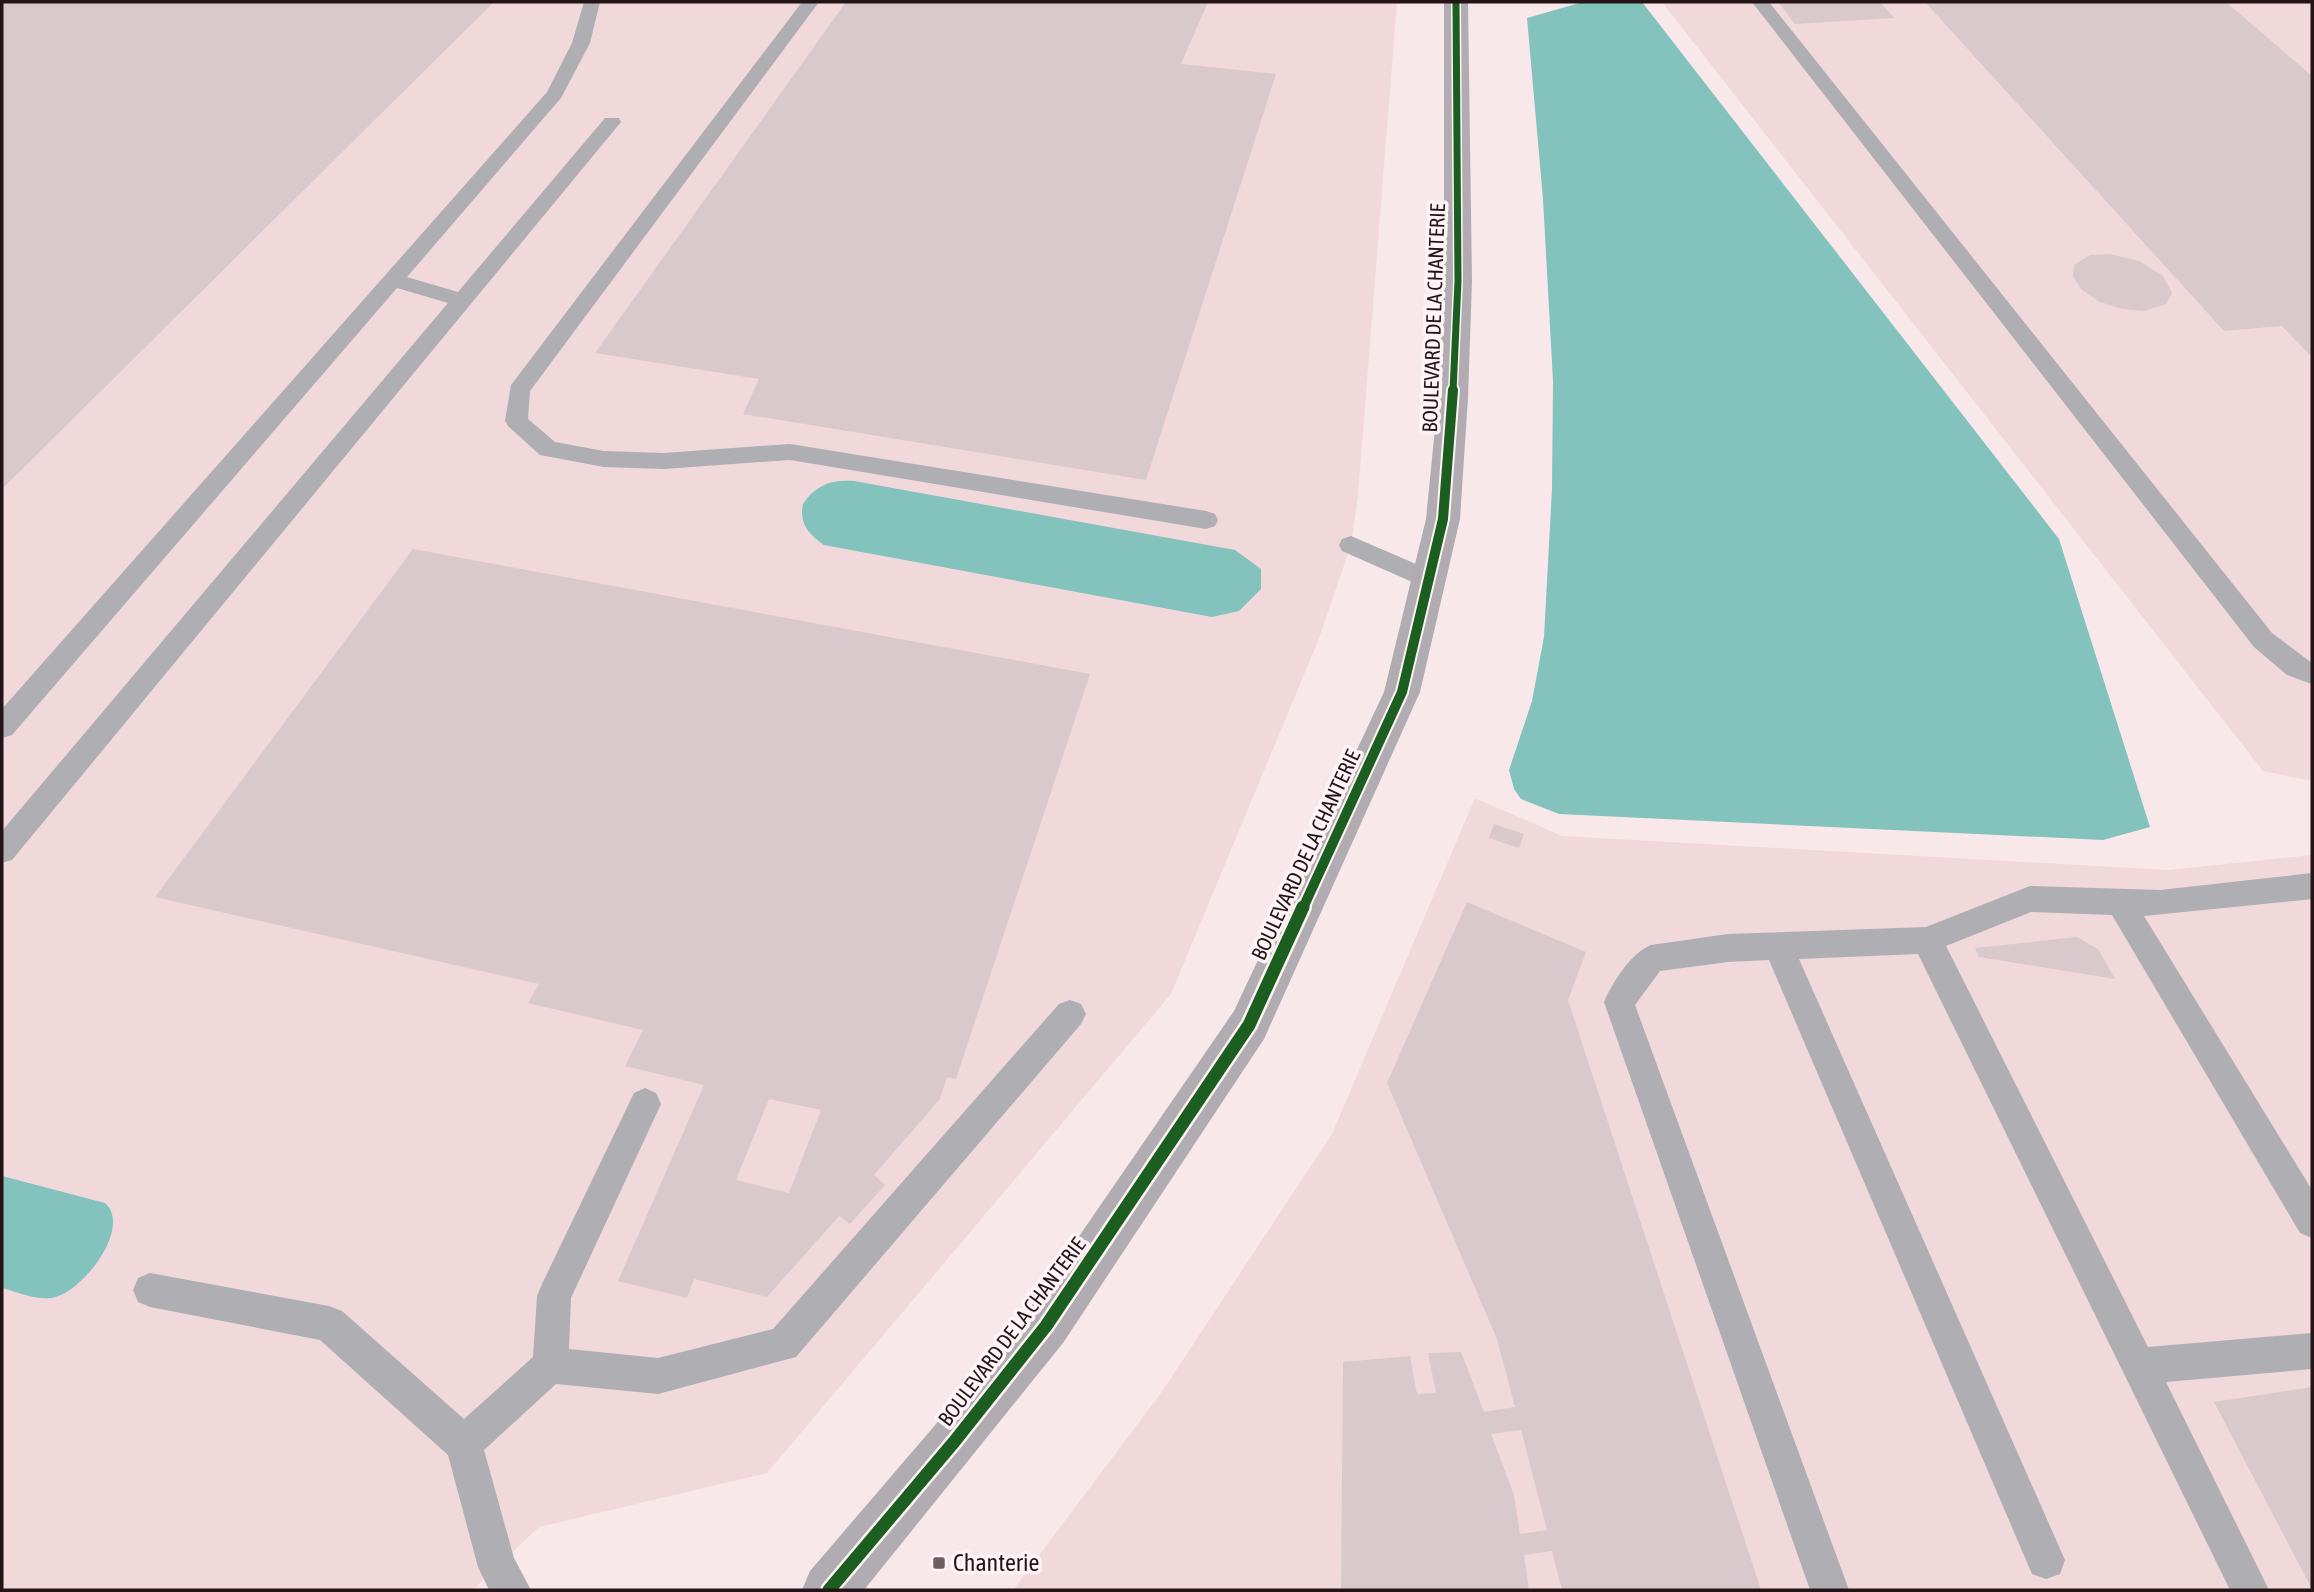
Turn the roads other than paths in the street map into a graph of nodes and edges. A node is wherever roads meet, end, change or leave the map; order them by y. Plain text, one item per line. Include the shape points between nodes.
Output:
1 (592, 2) edge
2 (811, 2) edge
3 (1455, 2) edge
4 (1760, 2) edge
5 (612, 122) dead end
6 (394, 281) junction
7 (462, 300) junction
8 (1206, 520) dead end
9 (1351, 545) dead end
10 (1428, 580) junction
11 (2312, 674) edge
12 (2, 727) edge
13 (2, 851) edge
14 (2312, 887) edge
15 (2120, 902) junction
16 (1927, 940) junction
17 (1778, 946) junction
18 (1070, 1014) dead end
19 (645, 1104) dead end
20 (2312, 1221) edge
21 (150, 1290) dead end
22 (2312, 1352) edge
23 (550, 1365) junction
24 (2138, 1366) junction
25 (464, 1444) junction
26 (2046, 1560) dead end
27 (512, 1590) edge
28 (829, 1590) edge
29 (1829, 1590) edge
30 (2250, 1590) edge

1 - 6 lane via 581,43 555,94
2 - 8 lane via 519,390 516,421 548,449 604,459 664,461 790,452
3 - 10 street, BOULEVARD DE LA CHANTERIE via 1458,281 1453,398 1443,519
4 - 11 lane via 2263,640 2296,668
5 - 7 lane
6 - 7 lane
6 - 12 lane
7 - 13 lane
9 - 10 lane
10 - 28 street, BOULEVARD DE LA CHANTERIE via 1402,692 1249,1025 1046,1326
14 - 15 lane via 2160,903
15 - 16 lane via 2030,899
15 - 20 lane
16 - 17 lane
16 - 24 lane
17 - 26 lane
17 - 29 lane via 1651,959 1619,1002
18 - 23 lane via 783,1343 658,1376
19 - 23 lane via 554,1296
21 - 25 lane via 329,1324
22 - 24 lane
23 - 25 lane
24 - 30 lane
25 - 27 lane via 497,1567

